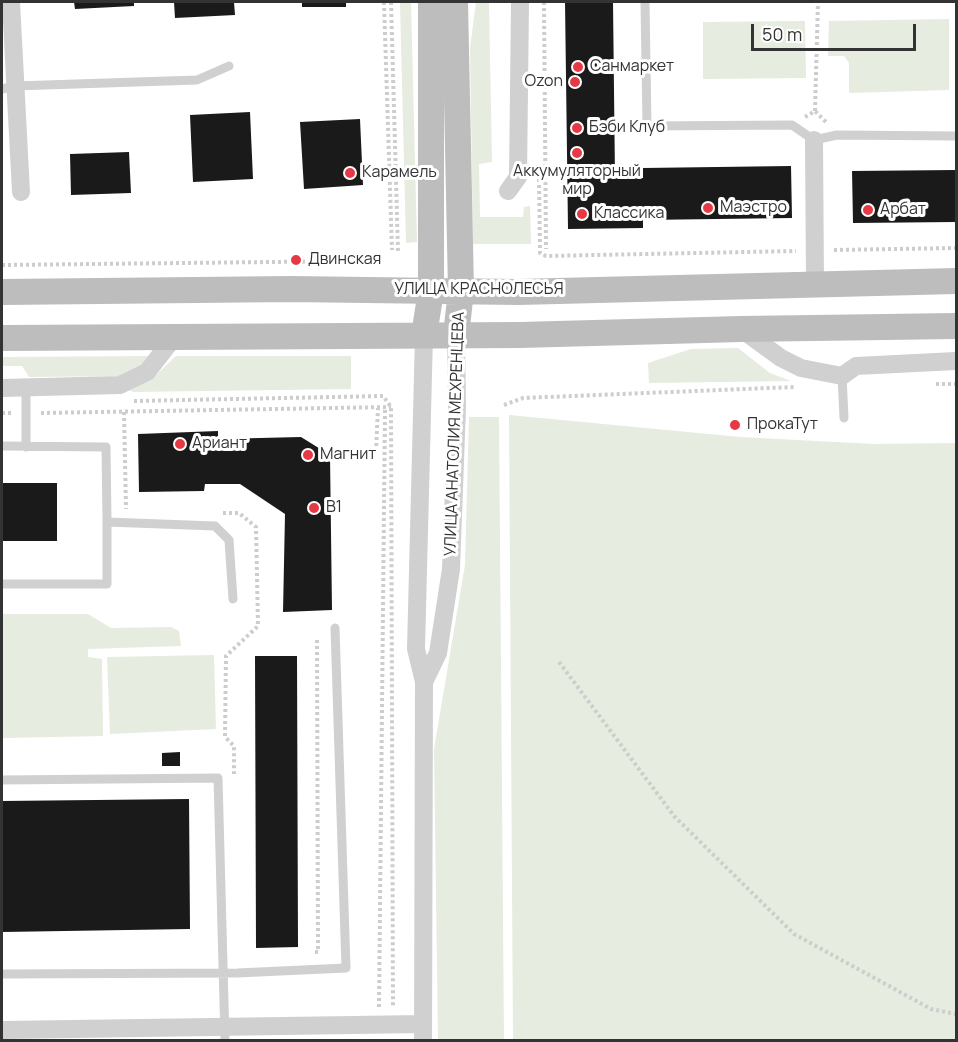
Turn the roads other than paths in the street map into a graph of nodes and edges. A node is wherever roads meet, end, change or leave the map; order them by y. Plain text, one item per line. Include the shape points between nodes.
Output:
1 (11, 2) edge
2 (431, 2) edge
3 (455, 2) edge
4 (520, 2) edge
5 (645, 2) edge
6 (229, 66) dead end
7 (8, 87) edge
8 (957, 136) edge
9 (814, 140) junction
10 (508, 191) dead end
11 (21, 192) dead end
12 (957, 281) edge
13 (815, 284) junction
14 (431, 291) junction
15 (461, 291) junction
16 (2, 292) edge
17 (957, 326) edge
18 (741, 328) junction
19 (424, 335) junction
20 (456, 335) junction
21 (175, 336) junction
22 (2, 338) edge
23 (957, 361) edge
24 (842, 375) junction
25 (2, 388) edge
26 (26, 388) junction
27 (844, 418) dead end
28 (2, 446) edge
29 (26, 447) junction
30 (107, 522) junction
31 (2, 584) edge
32 (233, 599) dead end
33 (334, 628) dead end
34 (424, 682) junction
35 (2, 780) edge
36 (224, 972) junction
37 (2, 974) edge
38 (2, 1030) edge
39 (423, 1032) edge
40 (225, 1034) edge

1 - 7 street
2 - 14 street, УЛИЦА АНАТОЛИЯ МЕХРЕНЦЕВА
3 - 15 street, УЛИЦА АНАТОЛИЯ МЕХРЕНЦЕВА
4 - 10 street via 518,177
5 - 9 lane via 647,126 792,124
6 - 7 lane via 197,80
7 - 11 street
8 - 9 lane via 837,135
9 - 13 street
12 - 13 street, УЛИЦА КРАСНОЛЕСЬЯ
13 - 15 street, УЛИЦА КРАСНОЛЕСЬЯ
14 - 15 street, УЛИЦА КРАСНОЛЕСЬЯ
14 - 16 street, УЛИЦА КРАСНОЛЕСЬЯ
14 - 19 street, УЛИЦА АНАТОЛИЯ МЕХРЕНЦЕВА
15 - 20 street, УЛИЦА АНАТОЛИЯ МЕХРЕНЦЕВА
17 - 18 street
18 - 20 street
18 - 24 street via 801,368
19 - 20 street
19 - 21 street
19 - 34 street, УЛИЦА АНАТОЛИЯ МЕХРЕНЦЕВА via 416,649
20 - 34 street, УЛИЦА АНАТОЛИЯ МЕХРЕНЦЕВА via 451,569 438,653
21 - 22 street
21 - 26 street via 147,372 120,385
23 - 24 street via 856,366
24 - 27 lane
25 - 26 street
26 - 29 lane
28 - 29 lane
29 - 30 lane via 106,447
30 - 31 lane via 107,584
30 - 32 lane via 215,526 229,540
33 - 36 lane via 346,968
34 - 39 street, УЛИЦА АНАТОЛИЯ МЕХРЕНЦЕВА
35 - 36 lane via 218,778
36 - 37 lane
36 - 40 lane
38 - 40 street
39 - 40 street via 386,1024

